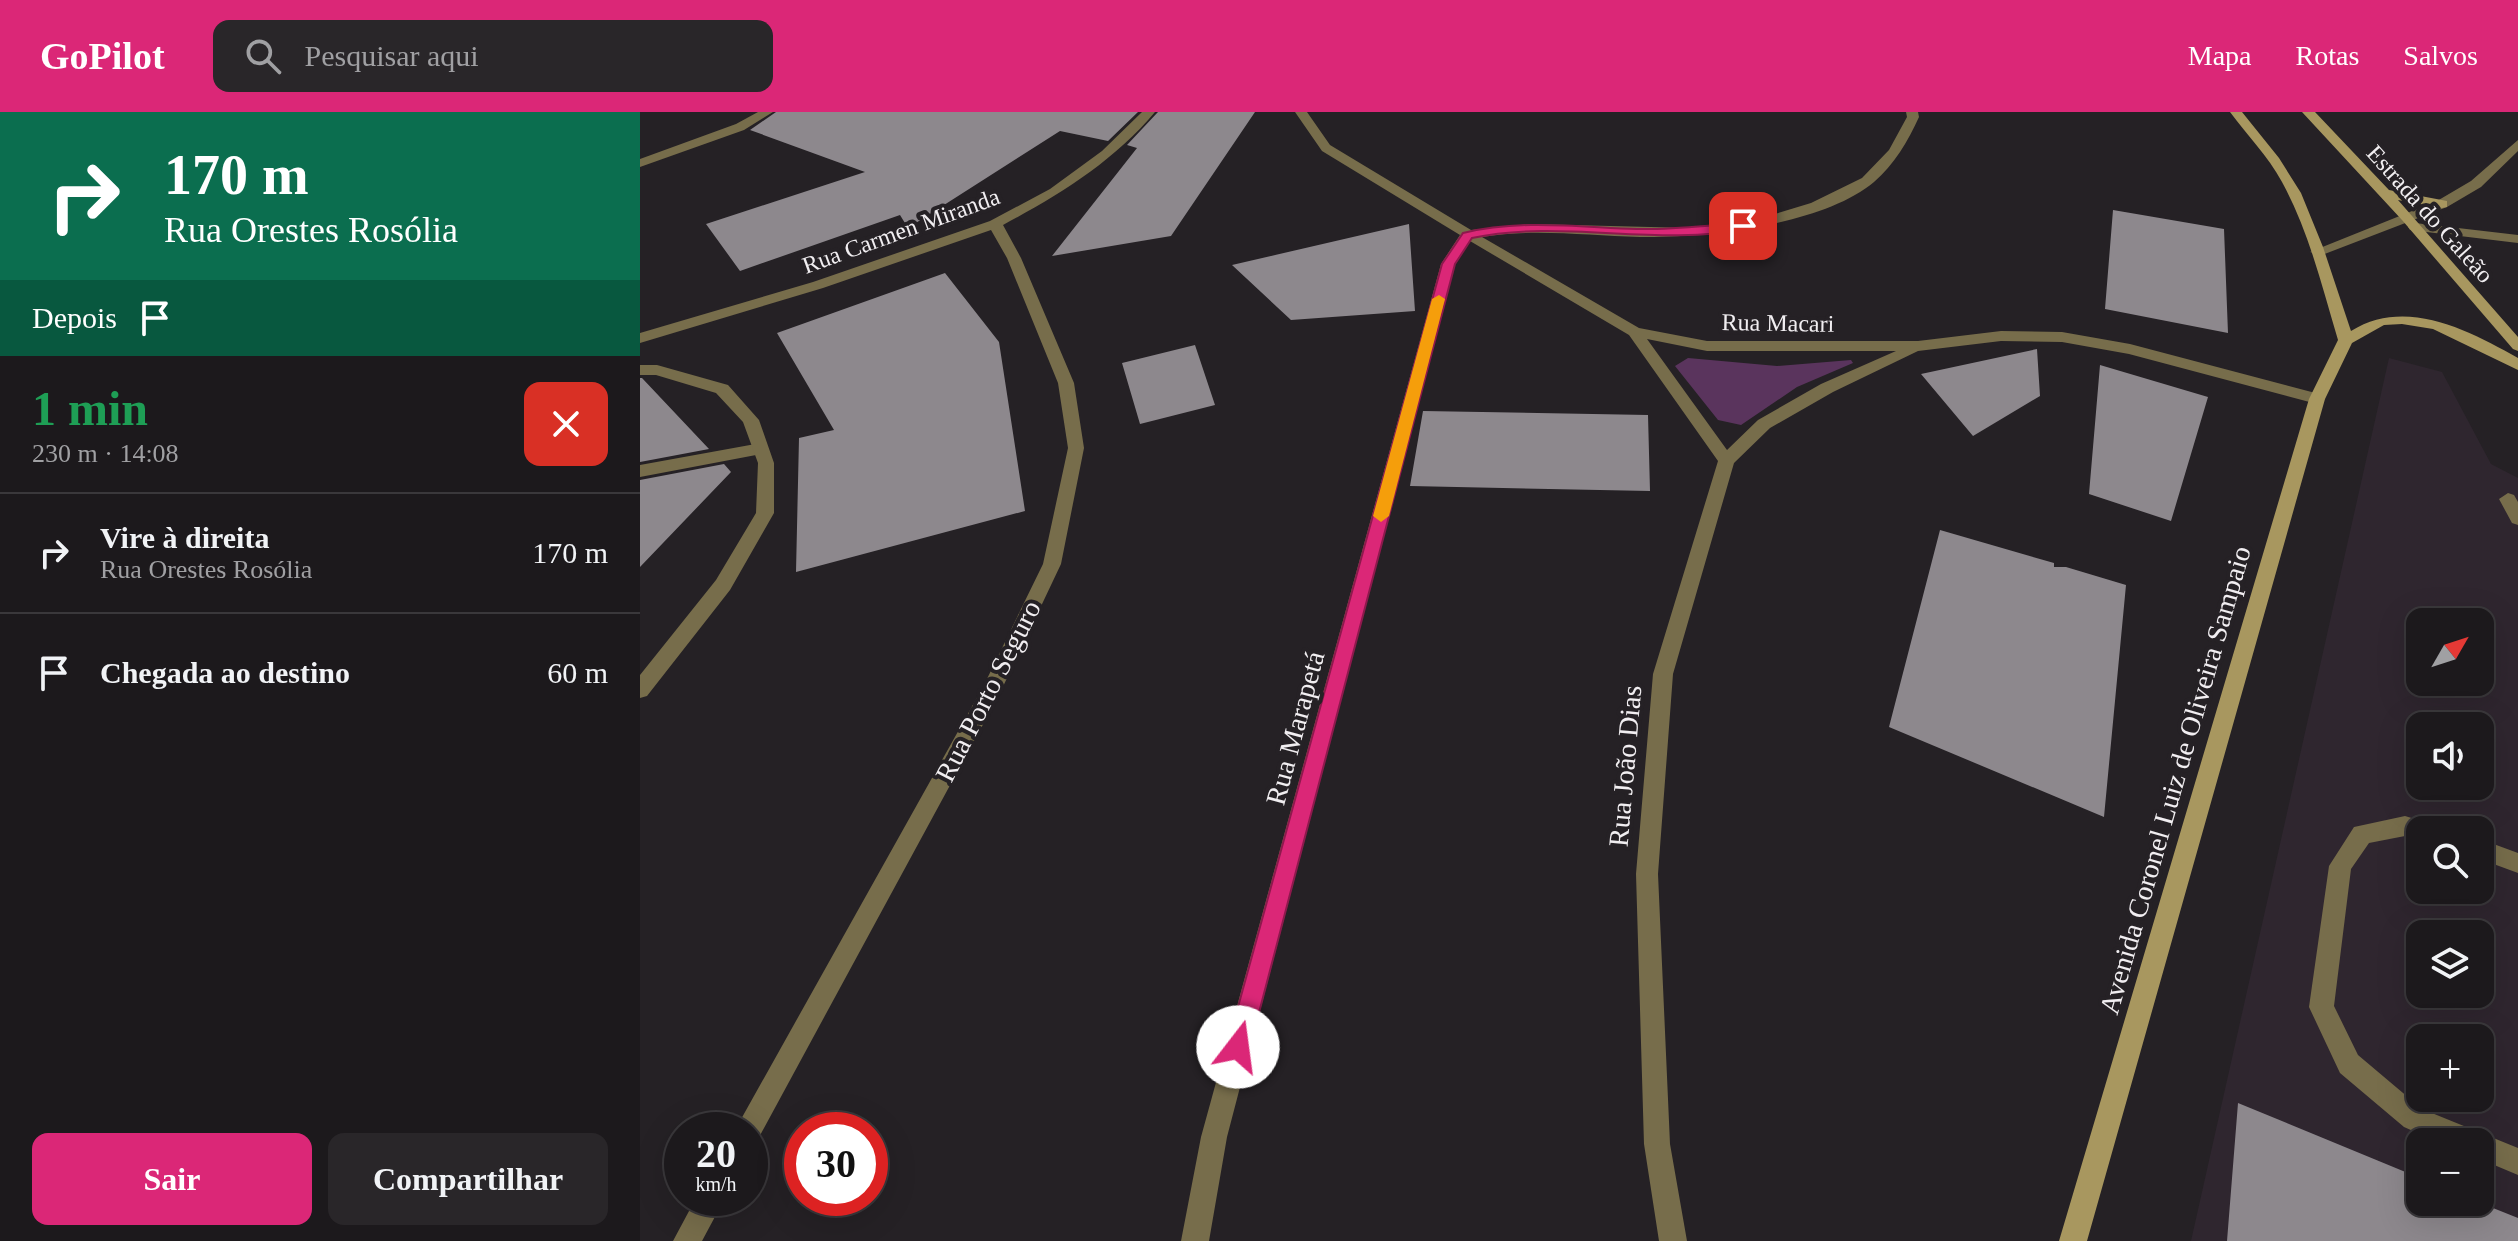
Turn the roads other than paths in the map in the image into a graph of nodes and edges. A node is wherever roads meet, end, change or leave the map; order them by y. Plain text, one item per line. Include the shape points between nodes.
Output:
1 (767, 112) edge
2 (1149, 112) edge
3 (1301, 112) edge
4 (1912, 112) edge
5 (2236, 112) edge
6 (2308, 112) edge
7 (2518, 144) edge
8 (640, 163) edge
9 (2384, 193) junction
10 (2442, 204) junction
11 (2411, 222) junction
12 (995, 224) junction
13 (1467, 235) junction
14 (2518, 239) edge
15 (2317, 252) junction
16 (1634, 332) junction
17 (640, 338) edge
18 (2346, 340) junction
19 (1918, 346) junction
20 (2518, 346) edge
21 (2518, 365) edge
22 (640, 370) edge
23 (2317, 399) junction
24 (761, 449) junction
25 (1726, 461) junction
26 (640, 471) edge
27 (2508, 499) dead end
28 (2518, 519) edge
29 (640, 690) edge
30 (2406, 826) edge
31 (2494, 854) edge
32 (2518, 863) edge
33 (759, 1112) edge
34 (2437, 1128) edge
35 (2494, 1152) edge
36 (2518, 1162) edge
37 (701, 1216) edge
38 (687, 1241) edge
39 (1195, 1241) edge
40 (1673, 1241) edge
41 (2073, 1241) edge

1 - 8 street
2 - 12 street, Rua Carmen Miranda via 1106,154 1055,192
3 - 13 street, Rua Macari via 1326,148
4 - 13 street via 1899,148 1866,182 1771,222 1715,230 1640,233 1535,227
5 - 15 main road via 2293,191
6 - 9 main road, Estrada do Galeão
7 - 10 street via 2476,184
9 - 10 main road
9 - 11 main road, Estrada do Galeão
10 - 11 street
11 - 14 street
11 - 15 street
11 - 20 main road, Estrada do Galeão
12 - 17 street, Rua Carmen Miranda
12 - 33 street, Rua Porto Seguro via 1066,383 1076,448 1052,564 992,689
13 - 16 street, Rua Macari
13 - 39 street, Rua Marapetá via 1448,264 1214,1137
15 - 18 main road
16 - 19 street, Rua Macari via 1707,346
16 - 25 street
18 - 21 main road via 2381,321 2411,320 2442,327
18 - 23 main road, Avenida Coronel Luiz de Oliveira Sampaio
19 - 23 street, Rua Macari via 2001,336 2062,337 2130,349
19 - 25 street via 1764,424
22 - 24 street via 722,389 751,420
23 - 41 main road, Avenida Coronel Luiz de Oliveira Sampaio
24 - 26 street
24 - 29 street via 766,463 765,513 723,585
25 - 40 street, Rua João Dias via 1663,674 1647,874 1657,1144
27 - 28 street
30 - 34 street via 2362,834 2340,866 2321,1007 2349,1064 2413,1118
31 - 32 street
35 - 36 street
37 - 38 street

